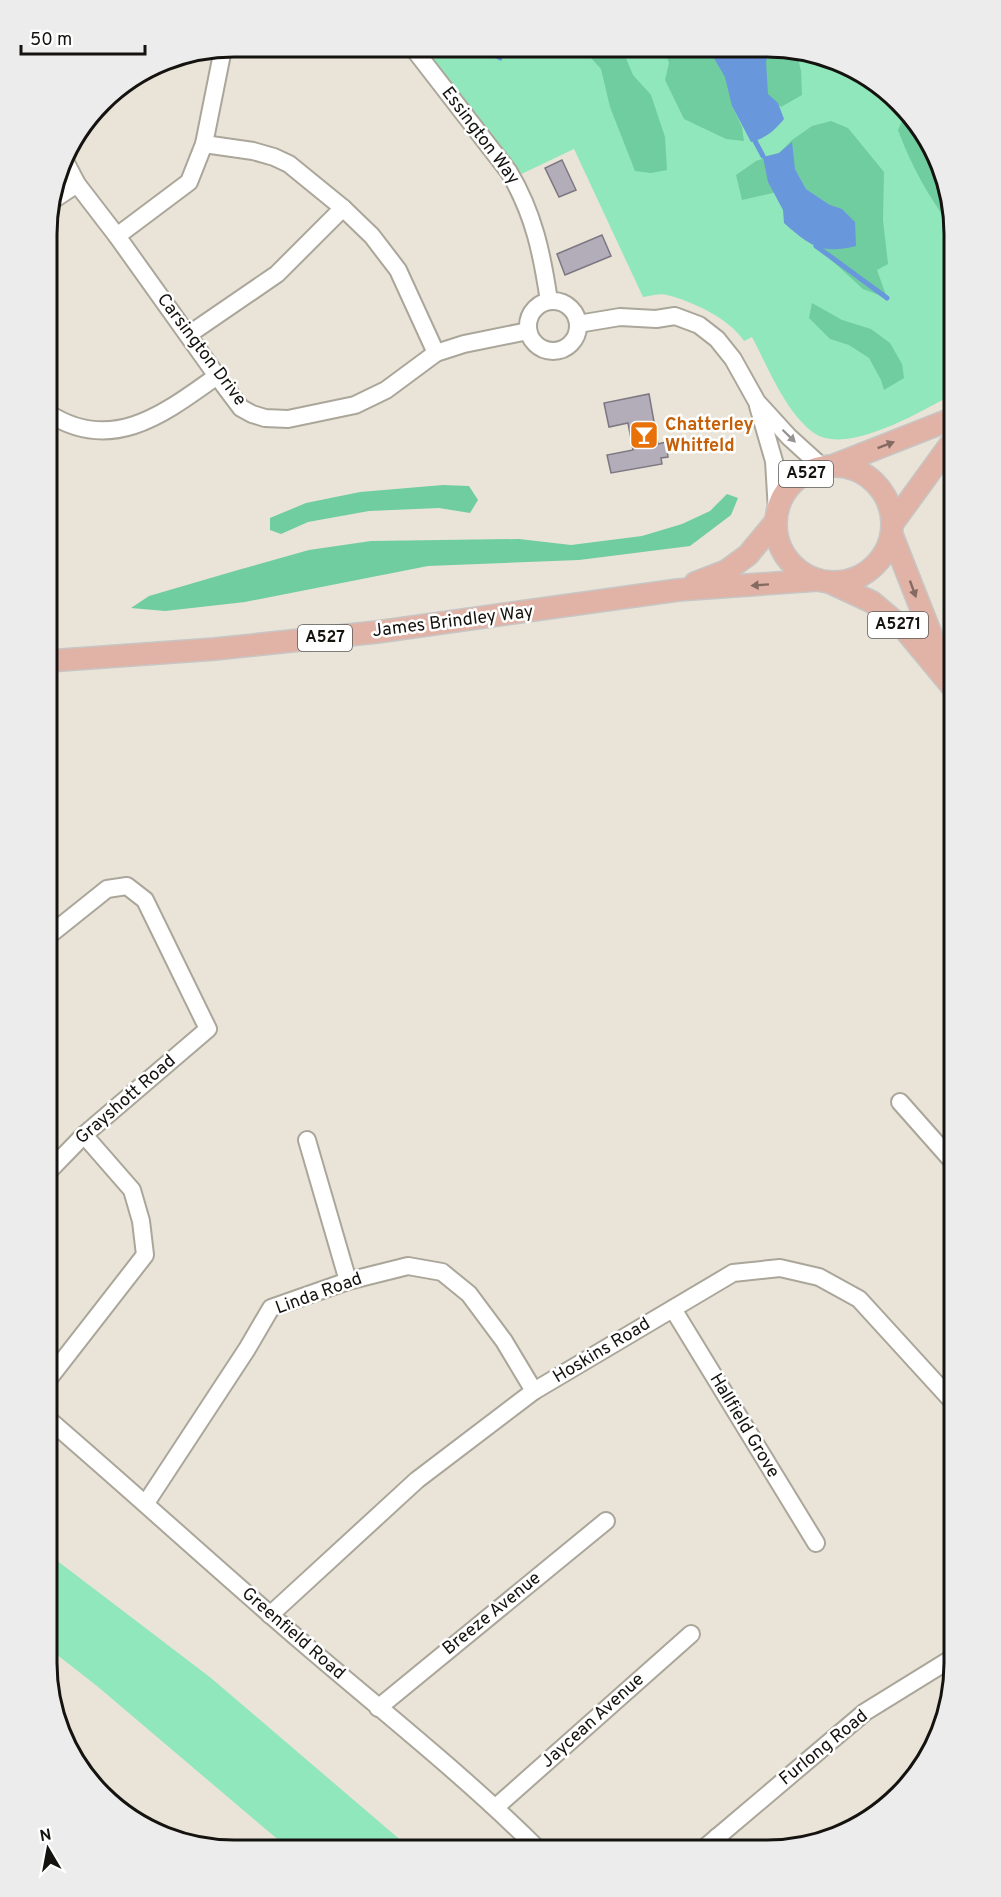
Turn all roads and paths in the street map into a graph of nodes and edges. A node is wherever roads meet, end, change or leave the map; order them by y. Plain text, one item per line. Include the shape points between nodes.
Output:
1 (420, 57) edge
2 (221, 58) edge
3 (204, 144) junction
4 (70, 170) edge
5 (77, 184) junction
6 (62, 194) edge
7 (343, 207) junction
8 (117, 236) junction
9 (549, 301) junction
10 (578, 324) junction
11 (528, 331) junction
12 (188, 335) junction
13 (436, 353) junction
14 (217, 376) junction
15 (757, 402) junction
16 (57, 418) edge
17 (944, 422) edge
18 (944, 454) edge
19 (827, 467) junction
20 (777, 516) junction
21 (892, 529) junction
22 (823, 581) junction
23 (678, 590) junction
24 (57, 661) edge
25 (944, 662) edge
26 (944, 676) edge
27 (57, 929) edge
28 (900, 1102) dead end
29 (84, 1135) junction
30 (307, 1140) dead end
31 (944, 1152) edge
32 (57, 1163) edge
33 (348, 1281) junction
34 (673, 1309) junction
35 (57, 1368) edge
36 (534, 1391) junction
37 (944, 1392) edge
38 (57, 1427) edge
39 (146, 1503) junction
40 (606, 1521) dead end
41 (816, 1543) dead end
42 (270, 1615) junction
43 (691, 1634) dead end
44 (944, 1663) edge
45 (378, 1708) junction
46 (496, 1807) junction
47 (717, 1837) junction
48 (529, 1840) edge
49 (714, 1840) edge
50 (719, 1840) edge

1 - 9 street, Essington Way via 509,172 526,202
2 - 3 street
3 - 7 street via 274,157 289,164
3 - 8 street via 189,182
4 - 5 street, Carsington Drive
5 - 6 street
5 - 8 street, Carsington Drive
7 - 12 street via 277,274
7 - 13 street via 398,270
8 - 12 street, Carsington Drive
9 - 10 street via 569,306
9 - 11 street via 534,310
10 - 11 street via 573,342 557,351 538,347
10 - 15 street via 620,317 675,316 699,325 733,359
11 - 13 street, Carsington Drive
12 - 14 street, Carsington Drive
13 - 14 street, Carsington Drive via 386,390 355,405 288,419 265,418 241,408
14 - 16 street via 144,423 116,430 92,430
15 -> 19 street via 789,437
15 - 20 street via 774,461
19 -> 17 main road, A527
18 - 21 main road, A527
19 - 20 main road, A527 via 800,477 786,492
19 - 21 main road, A527 via 846,467 875,482 887,500
20 - 22 main road via 777,538 785,556 801,572
20 - 23 main road, James Brindley Way / A527 via 748,555 726,571
21 - 22 main road, A527 via 889,545 878,563 844,582
21 -> 25 main road, A5271
22 -> 23 main road, James Brindley Way / A527
22 - 26 main road, A5271 via 872,603 905,630
23 - 24 main road, James Brindley Way / A527 via 377,632
27 - 29 street, Grayshott Road via 107,889 127,886 145,900 208,1029
28 - 31 street
29 - 32 street, Grayshott Road
29 - 35 street via 132,1190 145,1255
30 - 33 street
33 - 36 street, Linda Road via 408,1266 442,1272 469,1294
33 - 39 street, Linda Road via 271,1308
34 - 36 street, Hoskins Road
34 - 37 street, Hoskins Road via 734,1273 780,1268 819,1277 859,1299
34 - 41 street, Hallfield Grove
36 - 42 street, Hoskins Road via 417,1480
38 - 39 street, Greenfield Road
39 - 42 street, Greenfield Road
40 - 45 street, Breeze Avenue
42 - 45 street, Greenfield Road
43 - 46 street, Jaycean Avenue
44 - 47 street, Furlong Road via 865,1712
45 - 46 street, Greenfield Road
46 - 48 street, Greenfield Road
47 - 49 street, Furlong Road
47 - 50 street

